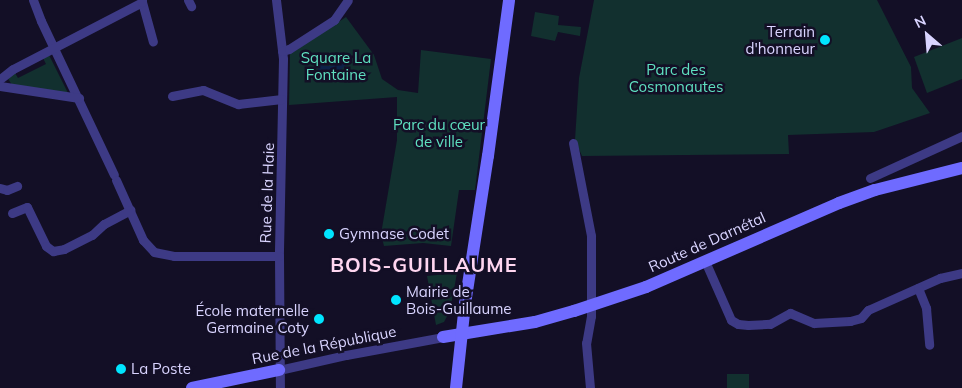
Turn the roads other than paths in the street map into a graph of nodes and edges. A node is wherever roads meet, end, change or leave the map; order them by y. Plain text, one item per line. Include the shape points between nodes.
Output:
1 (33, 0) edge
2 (276, 0) edge
3 (348, 0) edge
4 (509, 0) edge
5 (142, 1) edge
6 (153, 42) dead end
7 (54, 48) junction
8 (282, 51) junction
9 (0, 79) edge
10 (0, 86) edge
11 (172, 96) dead end
12 (79, 98) junction
13 (282, 99) junction
14 (962, 136) edge
15 (573, 143) dead end
16 (962, 168) edge
17 (870, 178) dead end
18 (17, 186) dead end
19 (0, 188) edge
20 (130, 210) junction
21 (12, 213) dead end
22 (279, 256) junction
23 (705, 261) junction
24 (962, 273) edge
25 (918, 288) junction
26 (589, 306) junction
27 (461, 335) junction
28 (443, 337) joint
29 (929, 345) dead end
30 (279, 370) junction
31 (192, 388) edge
32 (280, 388) edge
33 (456, 388) edge
34 (590, 388) edge

1 - 7 street
2 - 8 street, Rue de la Haie
3 - 8 street via 334,20
4 - 27 main road
5 - 6 street
5 - 7 street
7 - 9 street
7 - 12 street
8 - 13 street, Rue de la Haie
10 - 12 street
11 - 13 street via 202,90 238,104
12 - 20 street
13 - 22 street, Rue de la Haie
14 - 17 street
15 - 26 street via 591,236
16 - 23 main road, Route de Darnétal via 875,190 839,203
18 - 19 street via 7,190
20 - 21 street via 104,224 92,235 53,251 46,246 27,207
20 - 22 street via 143,240 154,252 174,256
22 - 30 street, Rue de la Haie
23 - 25 street via 731,320 738,324 770,324 790,313 814,323 850,321
23 - 26 main road, Route de Darnétal via 646,287
24 - 25 street
25 - 29 street via 926,308
26 - 27 main road, Route de Darnétal via 536,322
26 - 34 street via 586,343
27 - 28 main road, Rue de la République
27 - 33 main road
28 - 30 street, Rue de la République
30 - 31 main road, Rue de la République
30 - 32 street, Rue de la Haie

